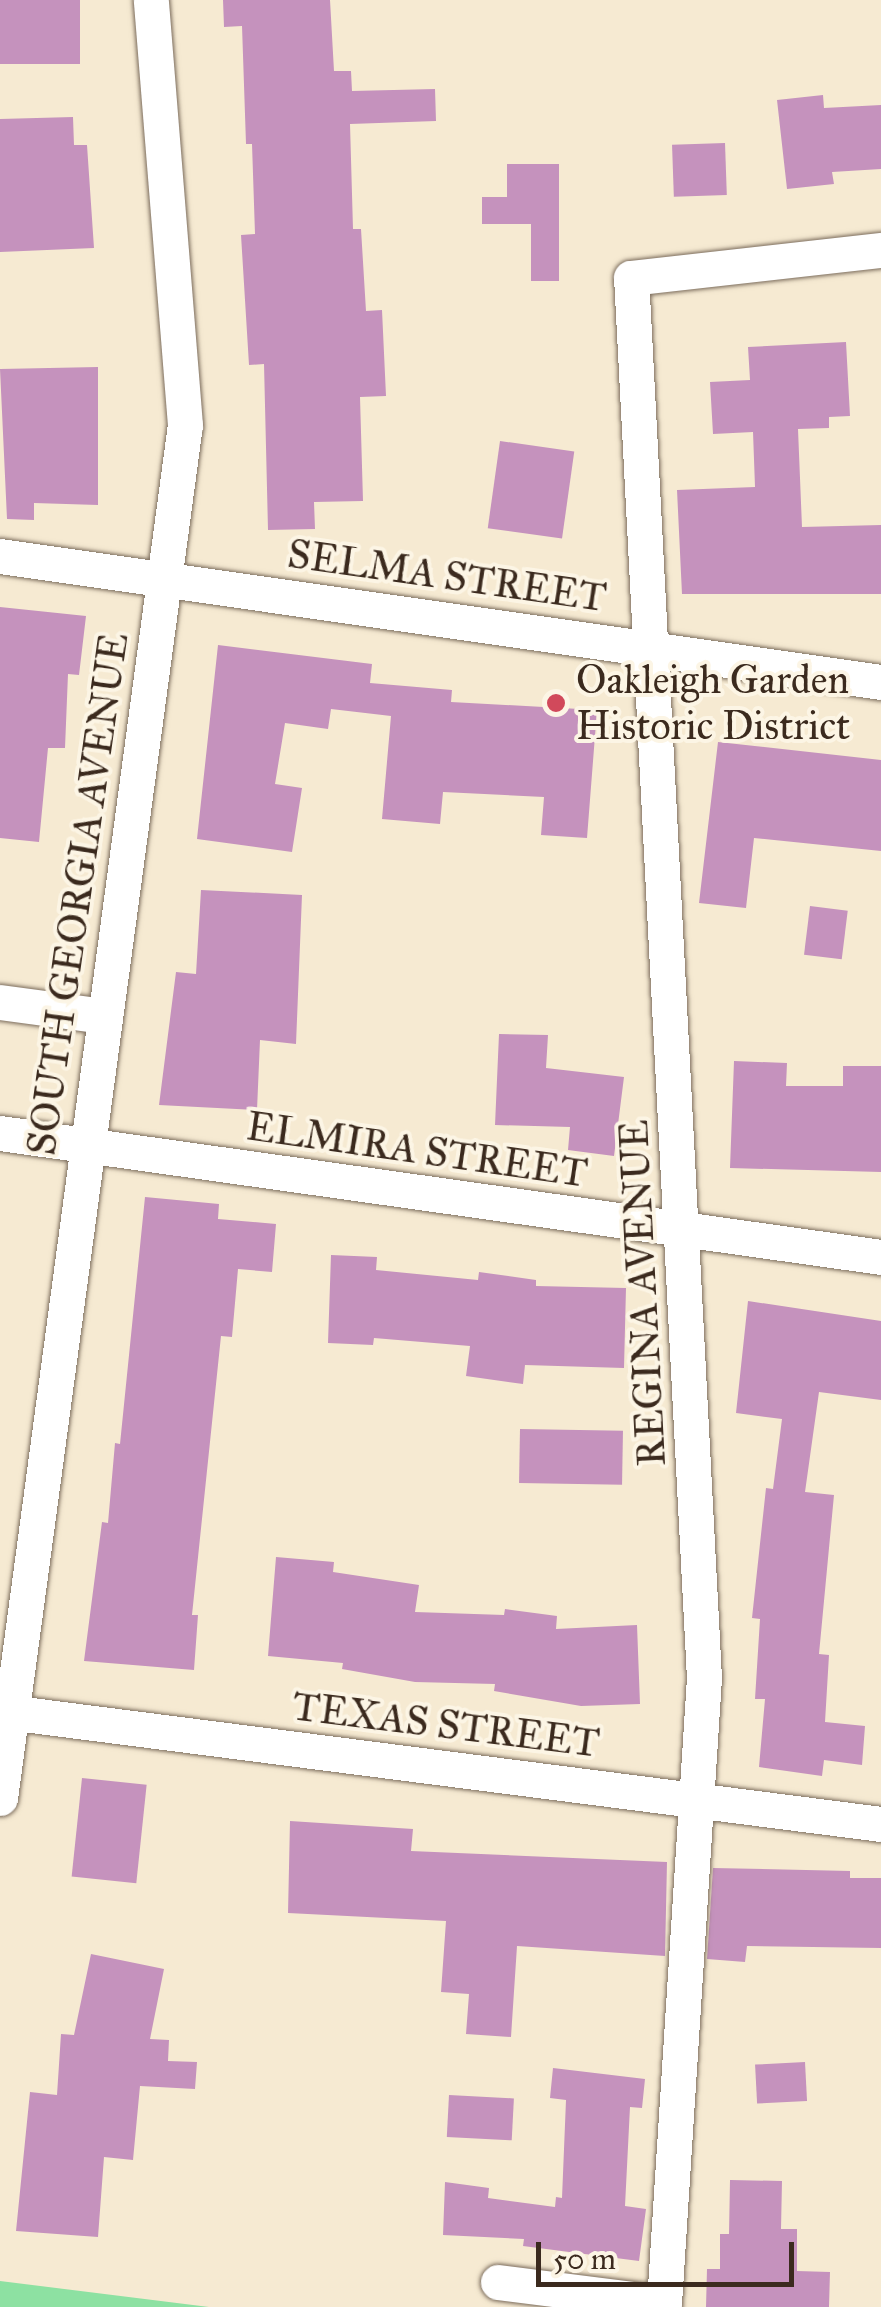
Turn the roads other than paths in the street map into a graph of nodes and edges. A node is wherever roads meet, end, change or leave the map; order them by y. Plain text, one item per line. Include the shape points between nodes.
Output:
1 (151, 0) edge
2 (881, 250) edge
3 (0, 556) edge
4 (164, 578) junction
5 (651, 650) junction
6 (881, 682) edge
7 (0, 1002) edge
8 (104, 1016) junction
9 (0, 1133) edge
10 (88, 1146) junction
11 (684, 1230) junction
12 (881, 1257) edge
13 (5, 1711) edge
14 (0, 1798) edge
15 (693, 1799) junction
16 (881, 1824) edge
17 (498, 2282) dead end

1 - 4 street, SOUTH GEORGIA AVENUE via 185,425
2 - 5 street, REGINA AVENUE via 632,278
3 - 4 street, SELMA STREET
4 - 5 street, SELMA STREET
4 - 8 street, SOUTH GEORGIA AVENUE
5 - 6 street, SELMA STREET
5 - 11 street, REGINA AVENUE
7 - 8 street
8 - 10 street, SOUTH GEORGIA AVENUE
9 - 10 street, ELMIRA STREET
10 - 11 street, ELMIRA STREET
10 - 13 street, SOUTH GEORGIA AVENUE
11 - 12 street, ELMIRA STREET
11 - 15 street, REGINA AVENUE via 704,1678
13 - 14 street, SOUTH GEORGIA AVENUE
13 - 15 street, TEXAS STREET
15 - 16 street, TEXAS STREET
15 - 17 street, REGINA AVENUE via 664,2303

